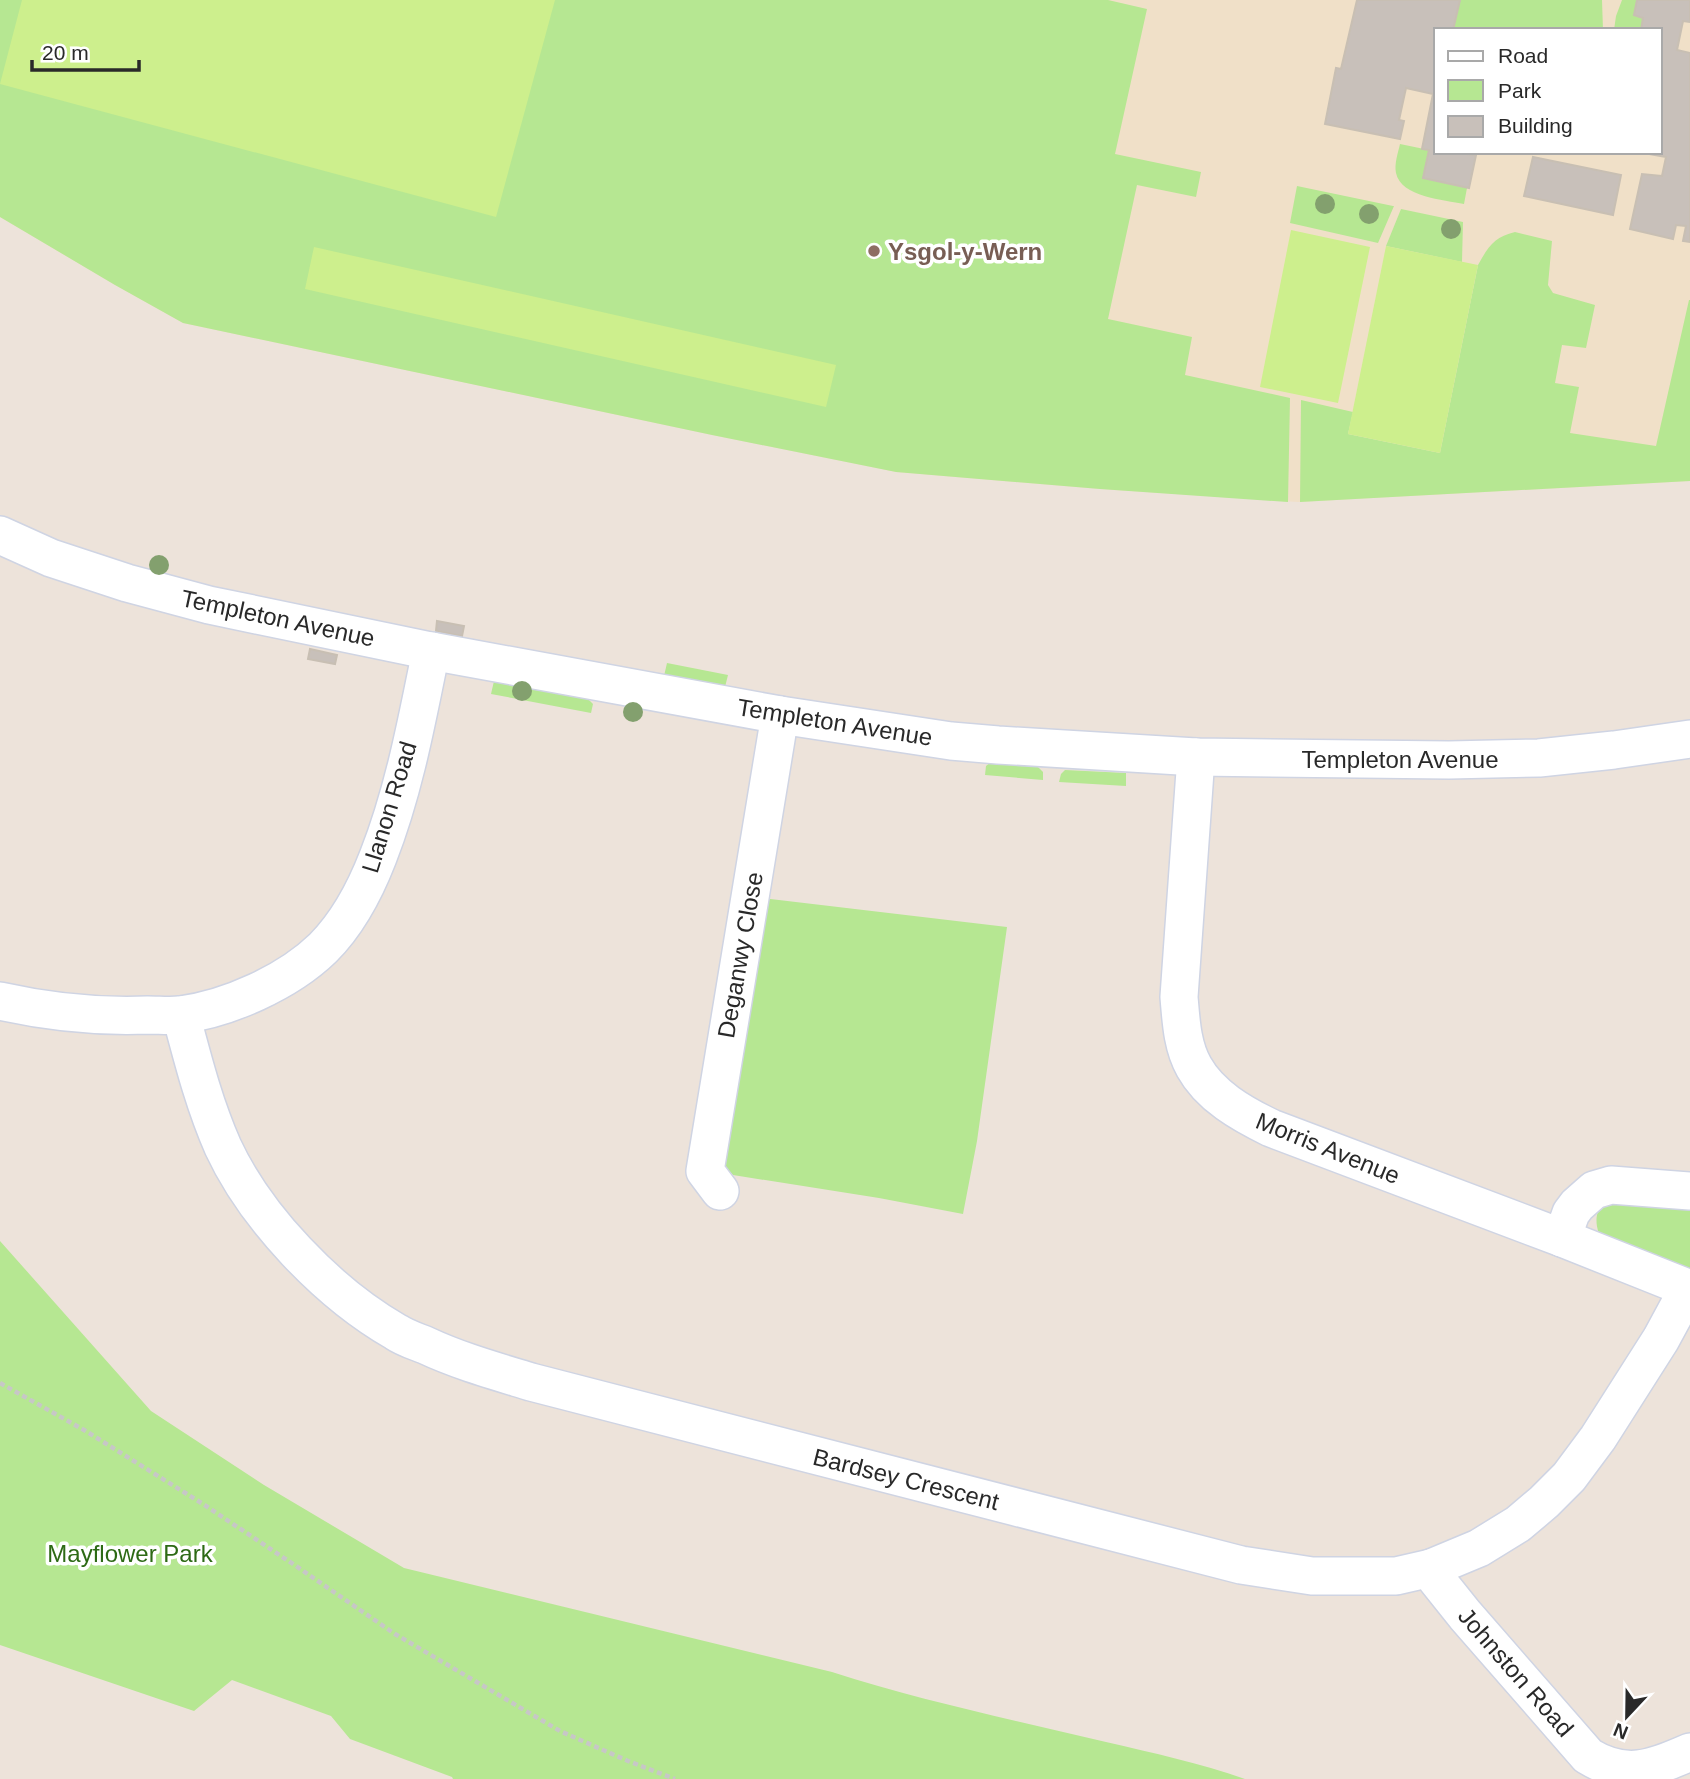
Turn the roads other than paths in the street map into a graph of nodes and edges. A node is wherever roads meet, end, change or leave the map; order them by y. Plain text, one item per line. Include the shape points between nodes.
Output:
1 (0, 535) edge
2 (431, 651) junction
3 (780, 715) junction
4 (1690, 739) edge
5 (1196, 757) junction
6 (0, 1001) edge
7 (181, 1015) junction
8 (720, 1191) dead end
9 (1690, 1191) edge
10 (1562, 1238) junction
11 (1689, 1289) edge
12 (1431, 1568) junction
13 (1690, 1752) edge

1 - 2 street, Templeton Avenue via 51,558 138,586
2 - 3 street, Templeton Avenue
2 - 7 street, Llanon Road via 391,819 378,858 344,921 323,947 290,974 226,1004
3 - 5 street, Templeton Avenue via 951,741
3 - 8 street, Deganwy Close via 705,1171
4 - 5 street, Templeton Avenue via 1516,759
5 - 10 street, Morris Avenue via 1179,997 1187,1050 1208,1086 1231,1106 1271,1128
6 - 7 street, Llanon Road via 90,1015
7 - 12 street, Bardsey Crescent via 197,1078 224,1149 266,1217 330,1285 362,1310 397,1333 458,1360 1241,1565 1312,1576 1396,1576
9 - 10 street via 1611,1185 1594,1190 1577,1205
10 - 11 street, Morris Avenue
11 - 12 street, Bardsey Crescent via 1569,1477 1518,1524 1479,1548
12 - 13 street, Johnston Road via 1465,1615 1588,1756 1617,1769 1636,1771

